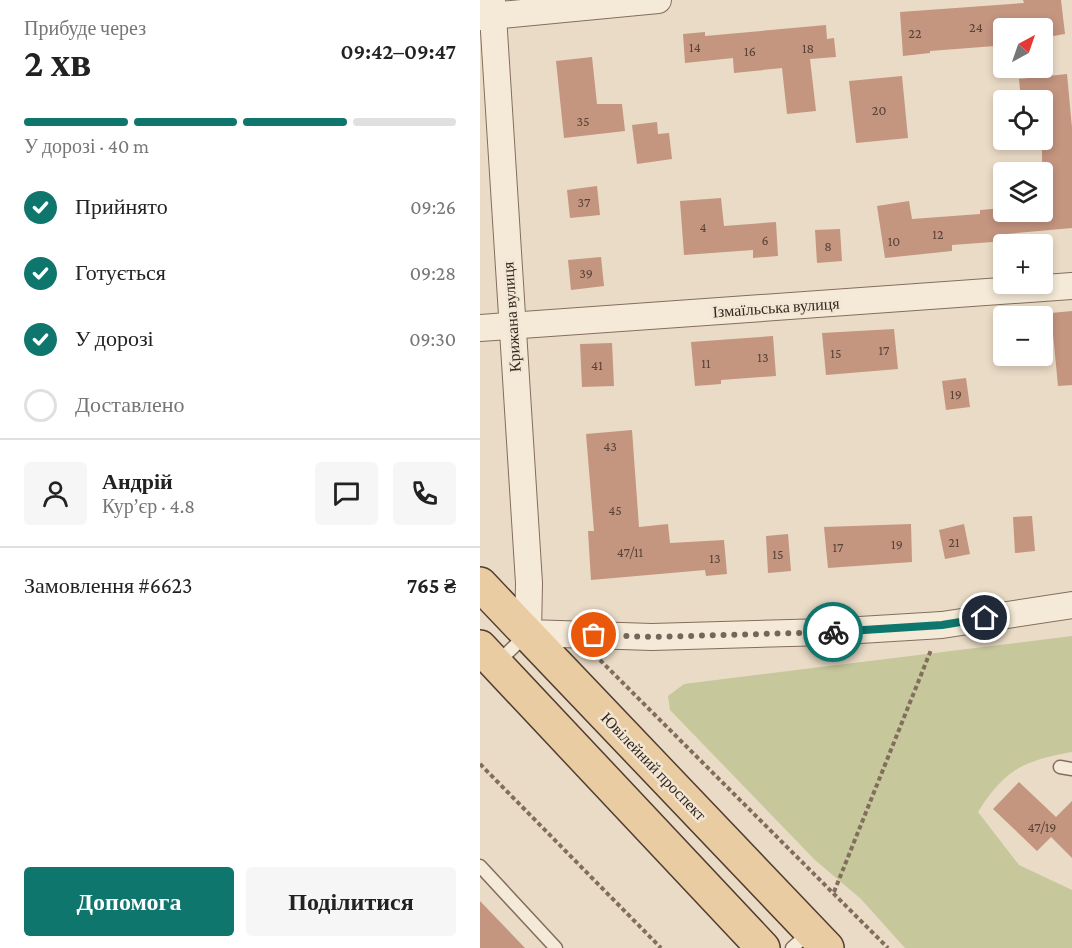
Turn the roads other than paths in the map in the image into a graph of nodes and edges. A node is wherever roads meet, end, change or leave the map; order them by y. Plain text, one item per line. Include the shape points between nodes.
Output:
1 (658, 0) edge
2 (488, 11) edge
3 (1072, 286) edge
4 (511, 325) junction
5 (480, 328) edge
6 (480, 584) edge
7 (1072, 605) edge
8 (528, 633) junction
9 (488, 655) edge
10 (480, 866) edge
11 (810, 942) edge
12 (556, 948) edge
13 (763, 948) edge

1 - 2 street
2 - 4 street, Крижана вулиця
3 - 4 street, Ізмаїльська вулиця
4 - 5 street, Ізмаїльська вулиця
4 - 8 street, Крижана вулиця
6 - 8 main road, Ювілейний проспект
7 - 8 street via 942,625 826,632 663,637
8 - 9 lane
8 - 11 main road, Ювілейний проспект
9 - 13 main road
10 - 12 lane

